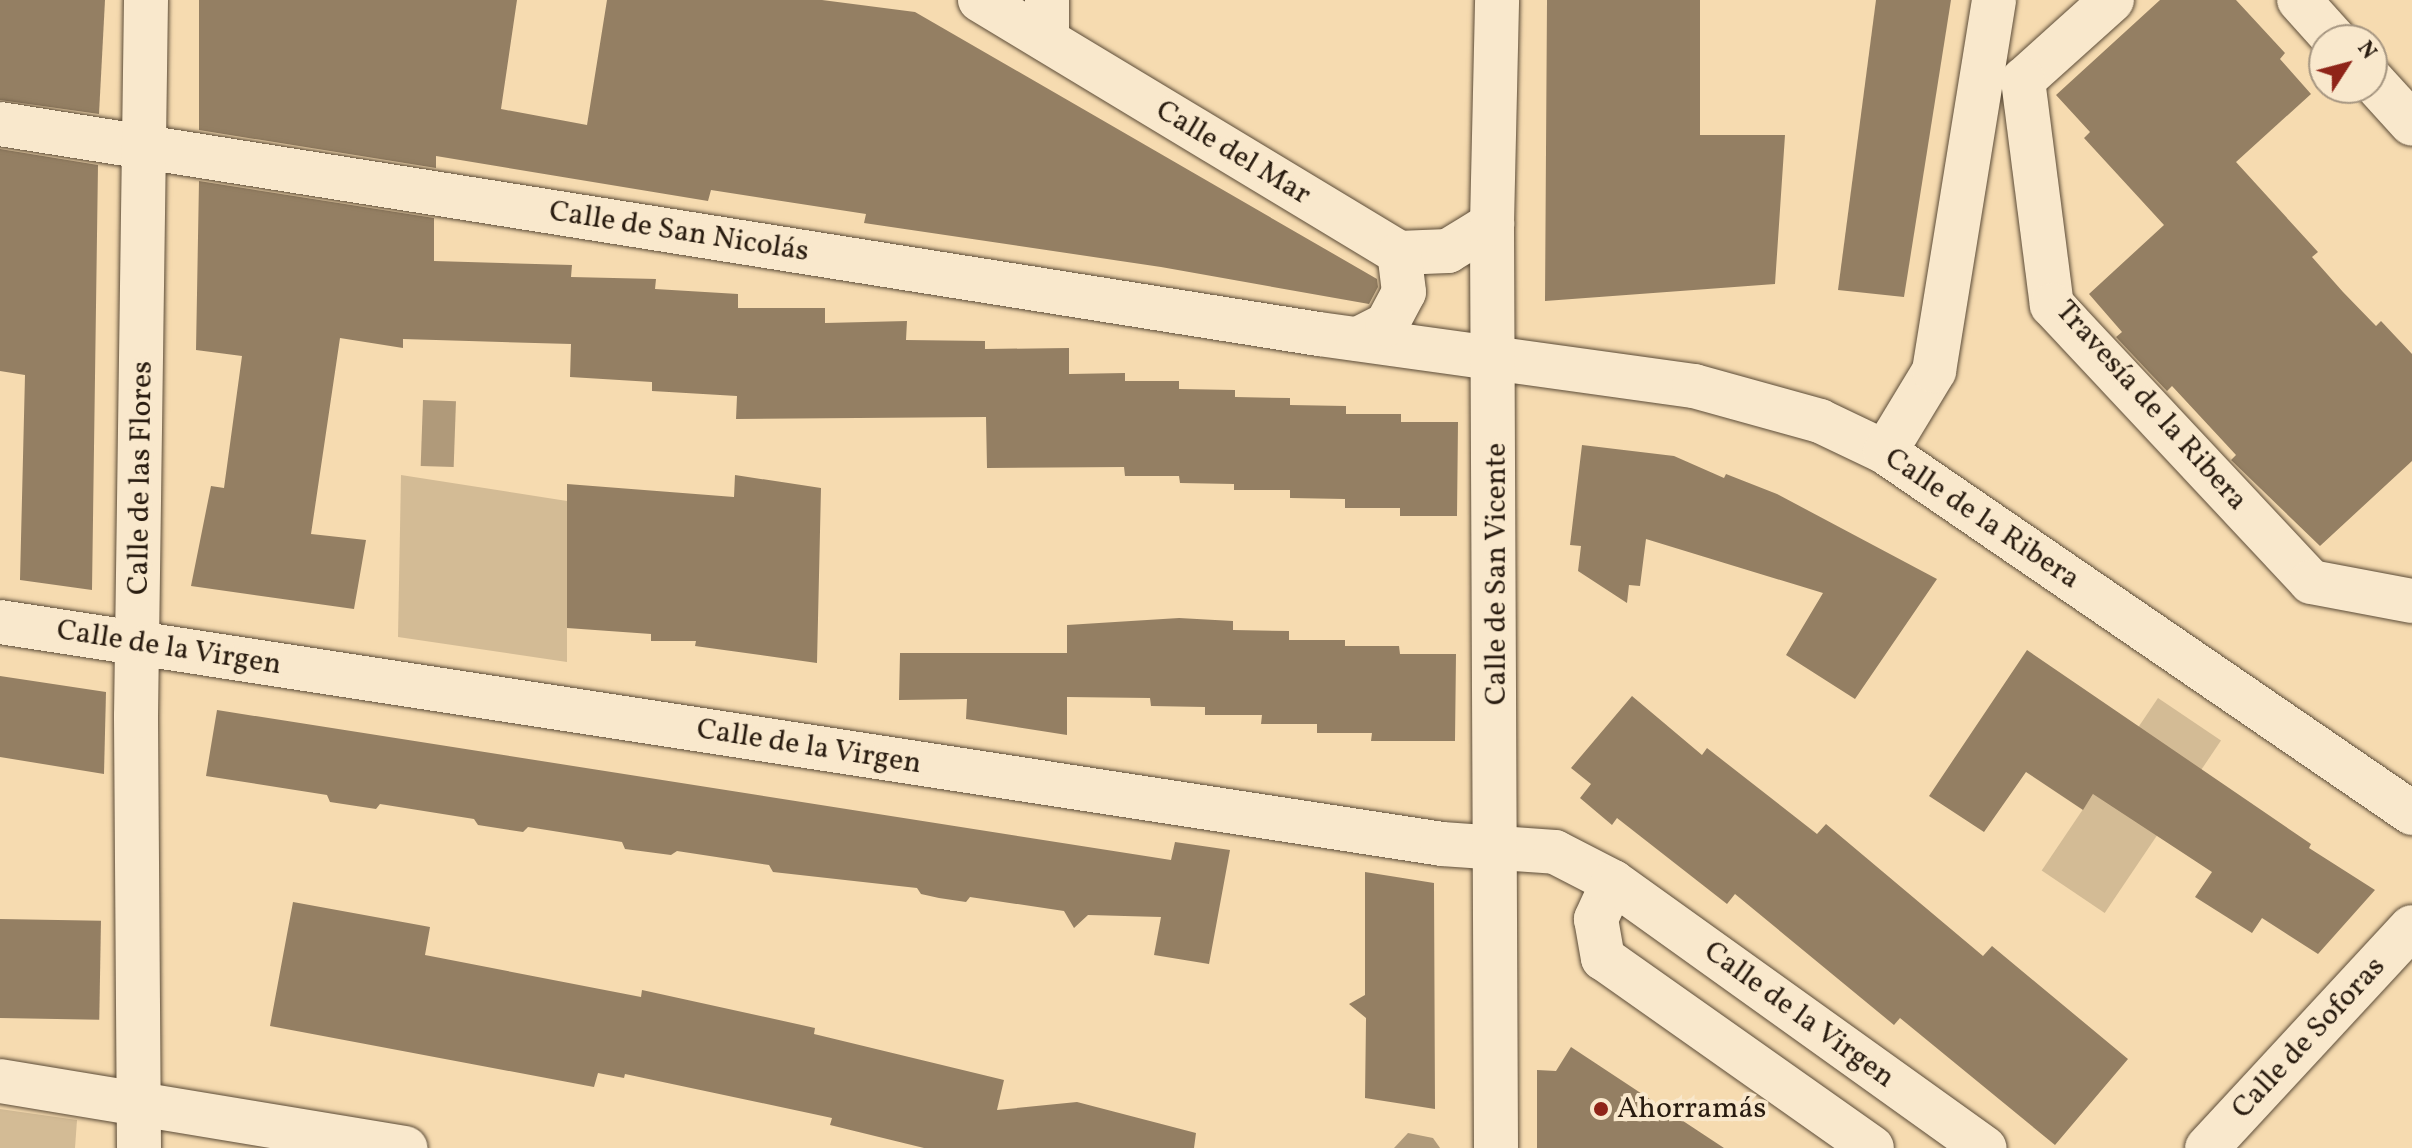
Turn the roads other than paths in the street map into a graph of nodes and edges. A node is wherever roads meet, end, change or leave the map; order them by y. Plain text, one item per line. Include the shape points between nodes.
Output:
1 (146, 0) edge
2 (980, 0) edge
3 (1497, 0) edge
4 (1994, 0) edge
5 (2112, 0) edge
6 (2299, 0) edge
7 (1047, 20) edge
8 (2321, 24) edge
9 (2388, 98) edge
10 (0, 124) edge
11 (2412, 124) edge
12 (147, 146) junction
13 (1492, 224) junction
14 (1399, 253) junction
15 (1358, 339) junction
16 (1495, 357) junction
17 (1885, 452) junction
18 (2412, 601) edge
19 (0, 622) edge
20 (139, 642) junction
21 (2412, 813) edge
22 (1497, 849) junction
23 (1613, 882) junction
24 (2412, 927) edge
25 (0, 1081) edge
26 (138, 1127) edge
27 (405, 1148) edge
28 (1496, 1148) edge
29 (1872, 1148) edge
30 (1984, 1148) edge
31 (2207, 1148) edge

1 - 12 street, Calle de las Flores
2 - 7 street, Calle del Mar
3 - 13 street, Calle de San Vicente
4 - 17 street via 1934,371
5 - 18 street, Travesía de la Ribera via 2023,80 2052,305 2311,582
6 - 8 street
7 - 14 street, Calle del Mar
9 - 11 street
10 - 12 street, Calle de San Nicolás
12 - 15 street, Calle de San Nicolás
12 - 20 street, Calle de las Flores
13 - 14 street via 1448,251
13 - 16 street, Calle de San Vicente
14 - 15 street via 1404,292 1387,324
15 - 16 street, Calle de San Nicolás
16 - 17 street, Calle de la Ribera via 1694,386 1820,421
16 - 22 street, Calle de San Vicente
17 - 21 street, Calle de la Ribera
19 - 20 street, Calle de la Virgen
20 - 22 street, Calle de la Virgen
20 - 26 street, Calle de las Flores
22 - 23 street, Calle de la Virgen via 1555,852
22 - 28 street, Calle de San Vicente
23 - 29 street via 1596,919 1603,958
23 - 30 street, Calle de la Virgen
24 - 31 street, Calle de Soforas
25 - 26 street
26 - 27 street

